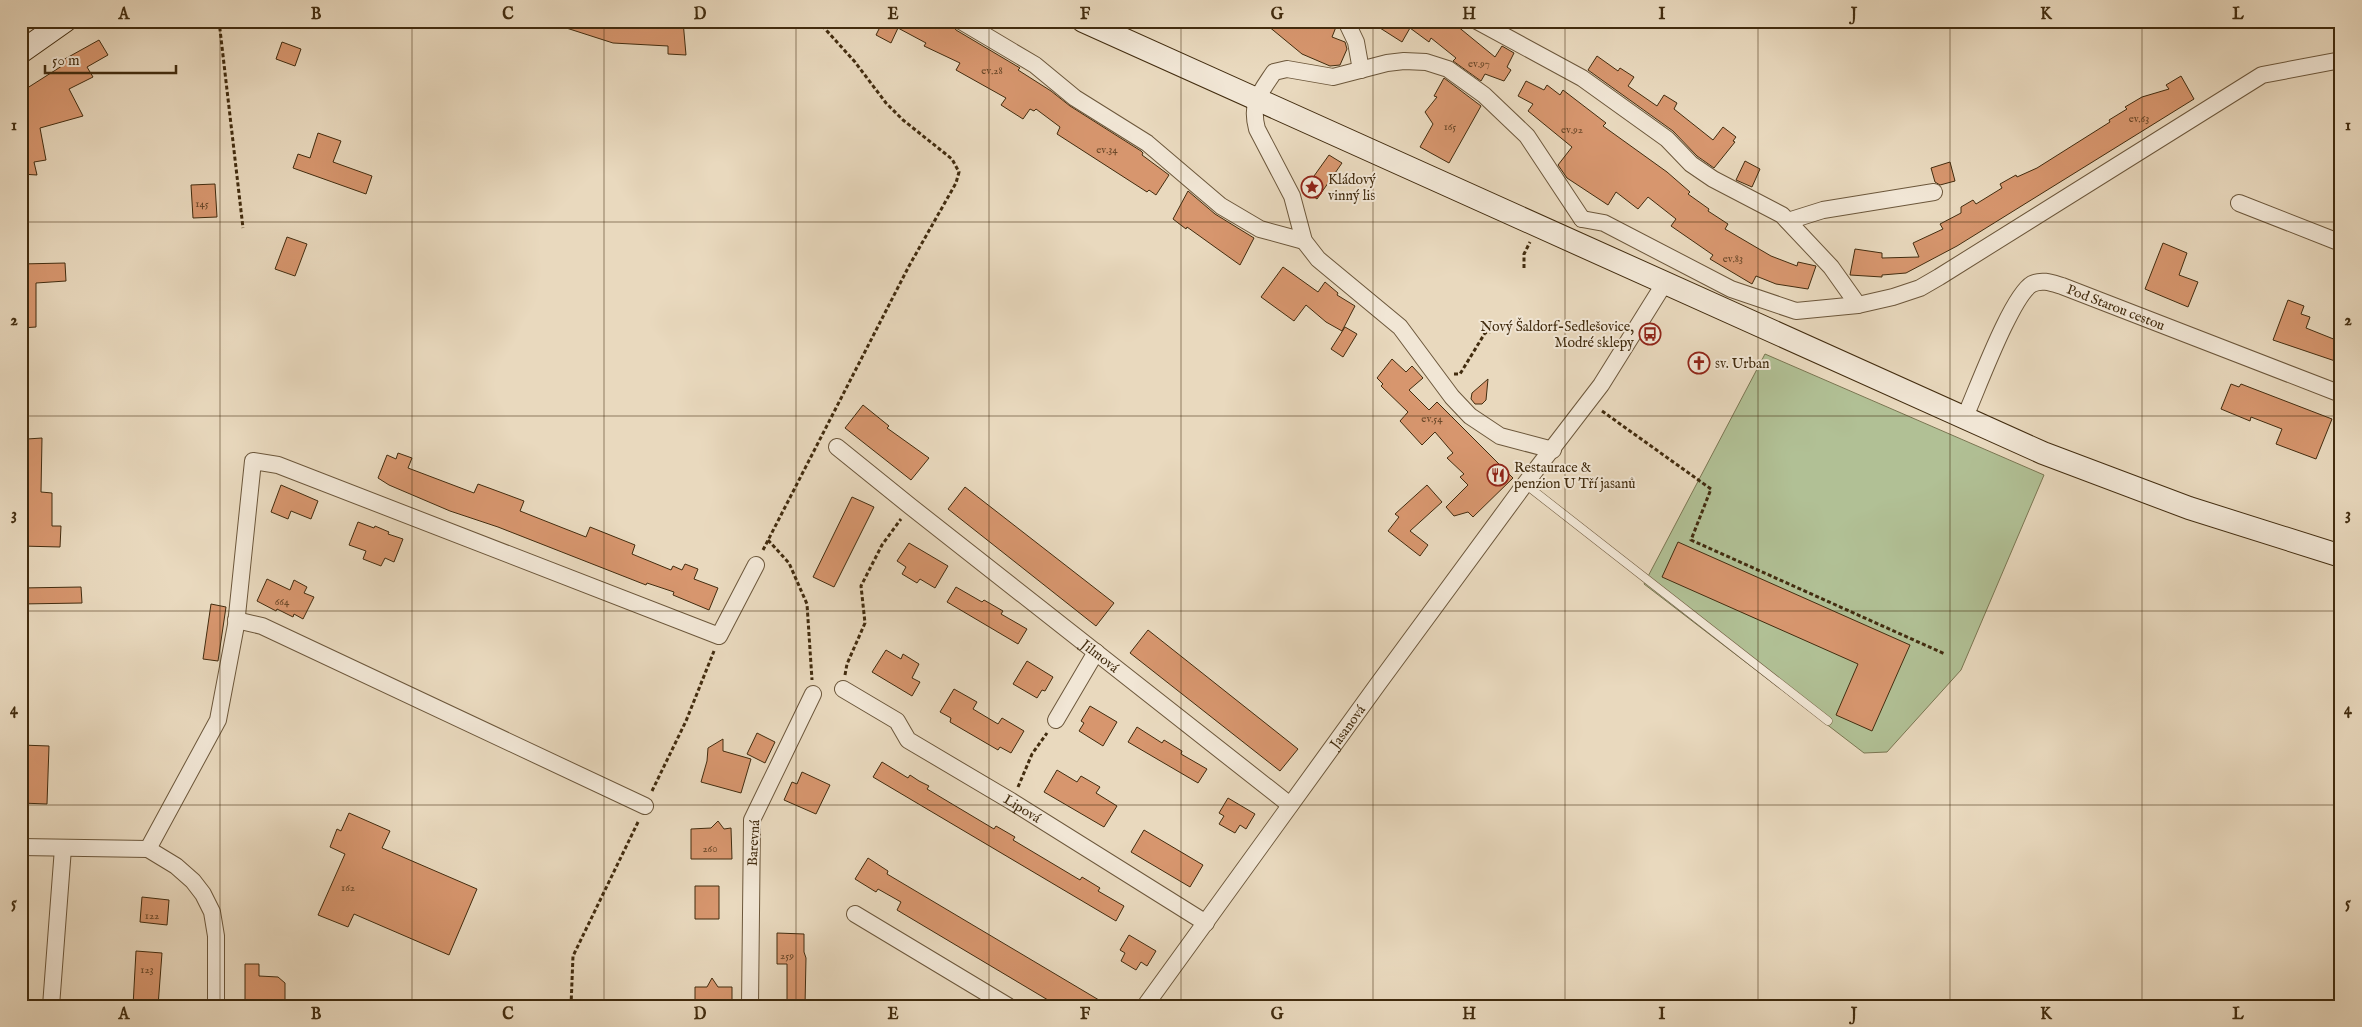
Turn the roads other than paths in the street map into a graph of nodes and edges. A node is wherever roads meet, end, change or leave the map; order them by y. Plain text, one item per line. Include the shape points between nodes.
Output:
1 (65, 21) edge
2 (961, 21) edge
3 (1083, 21) edge
4 (1346, 21) edge
5 (1477, 21) edge
6 (21, 52) edge
7 (2341, 60) edge
8 (1361, 70) junction
9 (1255, 99) junction
10 (1934, 192) dead end
11 (2239, 203) dead end
12 (1582, 218) junction
13 (1788, 221) junction
14 (1566, 239) junction
15 (1304, 241) junction
16 (2341, 243) edge
17 (1664, 284) junction
18 (1858, 305) junction
19 (2341, 394) edge
20 (1964, 419) junction
21 (837, 447) dead end
22 (1553, 450) junction
23 (1525, 484) junction
24 (2341, 556) edge
25 (756, 565) road end
26 (236, 620) junction
27 (1096, 652) junction
28 (843, 689) road end
29 (813, 694) road end
30 (1056, 720) road end
31 (1828, 721) dead end
32 (1290, 805) junction
33 (645, 806) dead end
34 (21, 847) edge
35 (63, 848) junction
36 (148, 849) junction
37 (855, 914) dead end
38 (1206, 923) junction
39 (51, 1006) edge
40 (216, 1006) edge
41 (750, 1006) edge
42 (1008, 1006) edge
43 (1146, 1006) edge

1 - 6 main road
2 - 15 street via 1035,65 1076,98 1147,143 1221,206 1260,229
3 - 9 main road
4 - 8 street via 1356,42
5 - 13 street via 1582,78 1667,139 1691,164
7 - 18 street via 2262,75 1939,278 1908,293
8 - 9 street via 1333,77 1287,69 1274,72
8 - 12 street via 1404,61 1426,62 1448,69 1484,95 1527,136
9 - 14 main road
9 - 15 street via 1257,129 1292,196
10 - 13 street via 1823,210
11 - 16 street
12 - 14 street
12 - 18 street via 1604,223 1731,289 1796,311
13 - 18 street via 1831,267
14 - 17 main road
15 - 22 street via 1318,259 1400,327 1461,407 1490,430 1510,439
17 - 20 main road
17 - 22 street, Jasanová via 1611,370
19 - 20 street, Pod Starou cestou via 2042,281 2027,288 2015,306
20 - 24 main road via 2123,484 2244,527
21 - 27 street, Jilmová
22 - 23 street, Jasanová
23 - 31 lane
23 - 32 street, Jasanová
25 - 26 street via 719,636 278,465 253,461
26 - 33 street via 262,626
26 - 36 street via 218,720
27 - 30 street
27 - 32 street, Jilmová
28 - 38 street, Lipová via 897,721 908,740
29 - 41 street, Barevná via 752,820
32 - 38 street, Jasanová
34 - 35 street
35 - 36 street
35 - 39 street
36 - 40 street via 193,881 212,912 216,936
37 - 42 street
38 - 43 street, Jasanová

